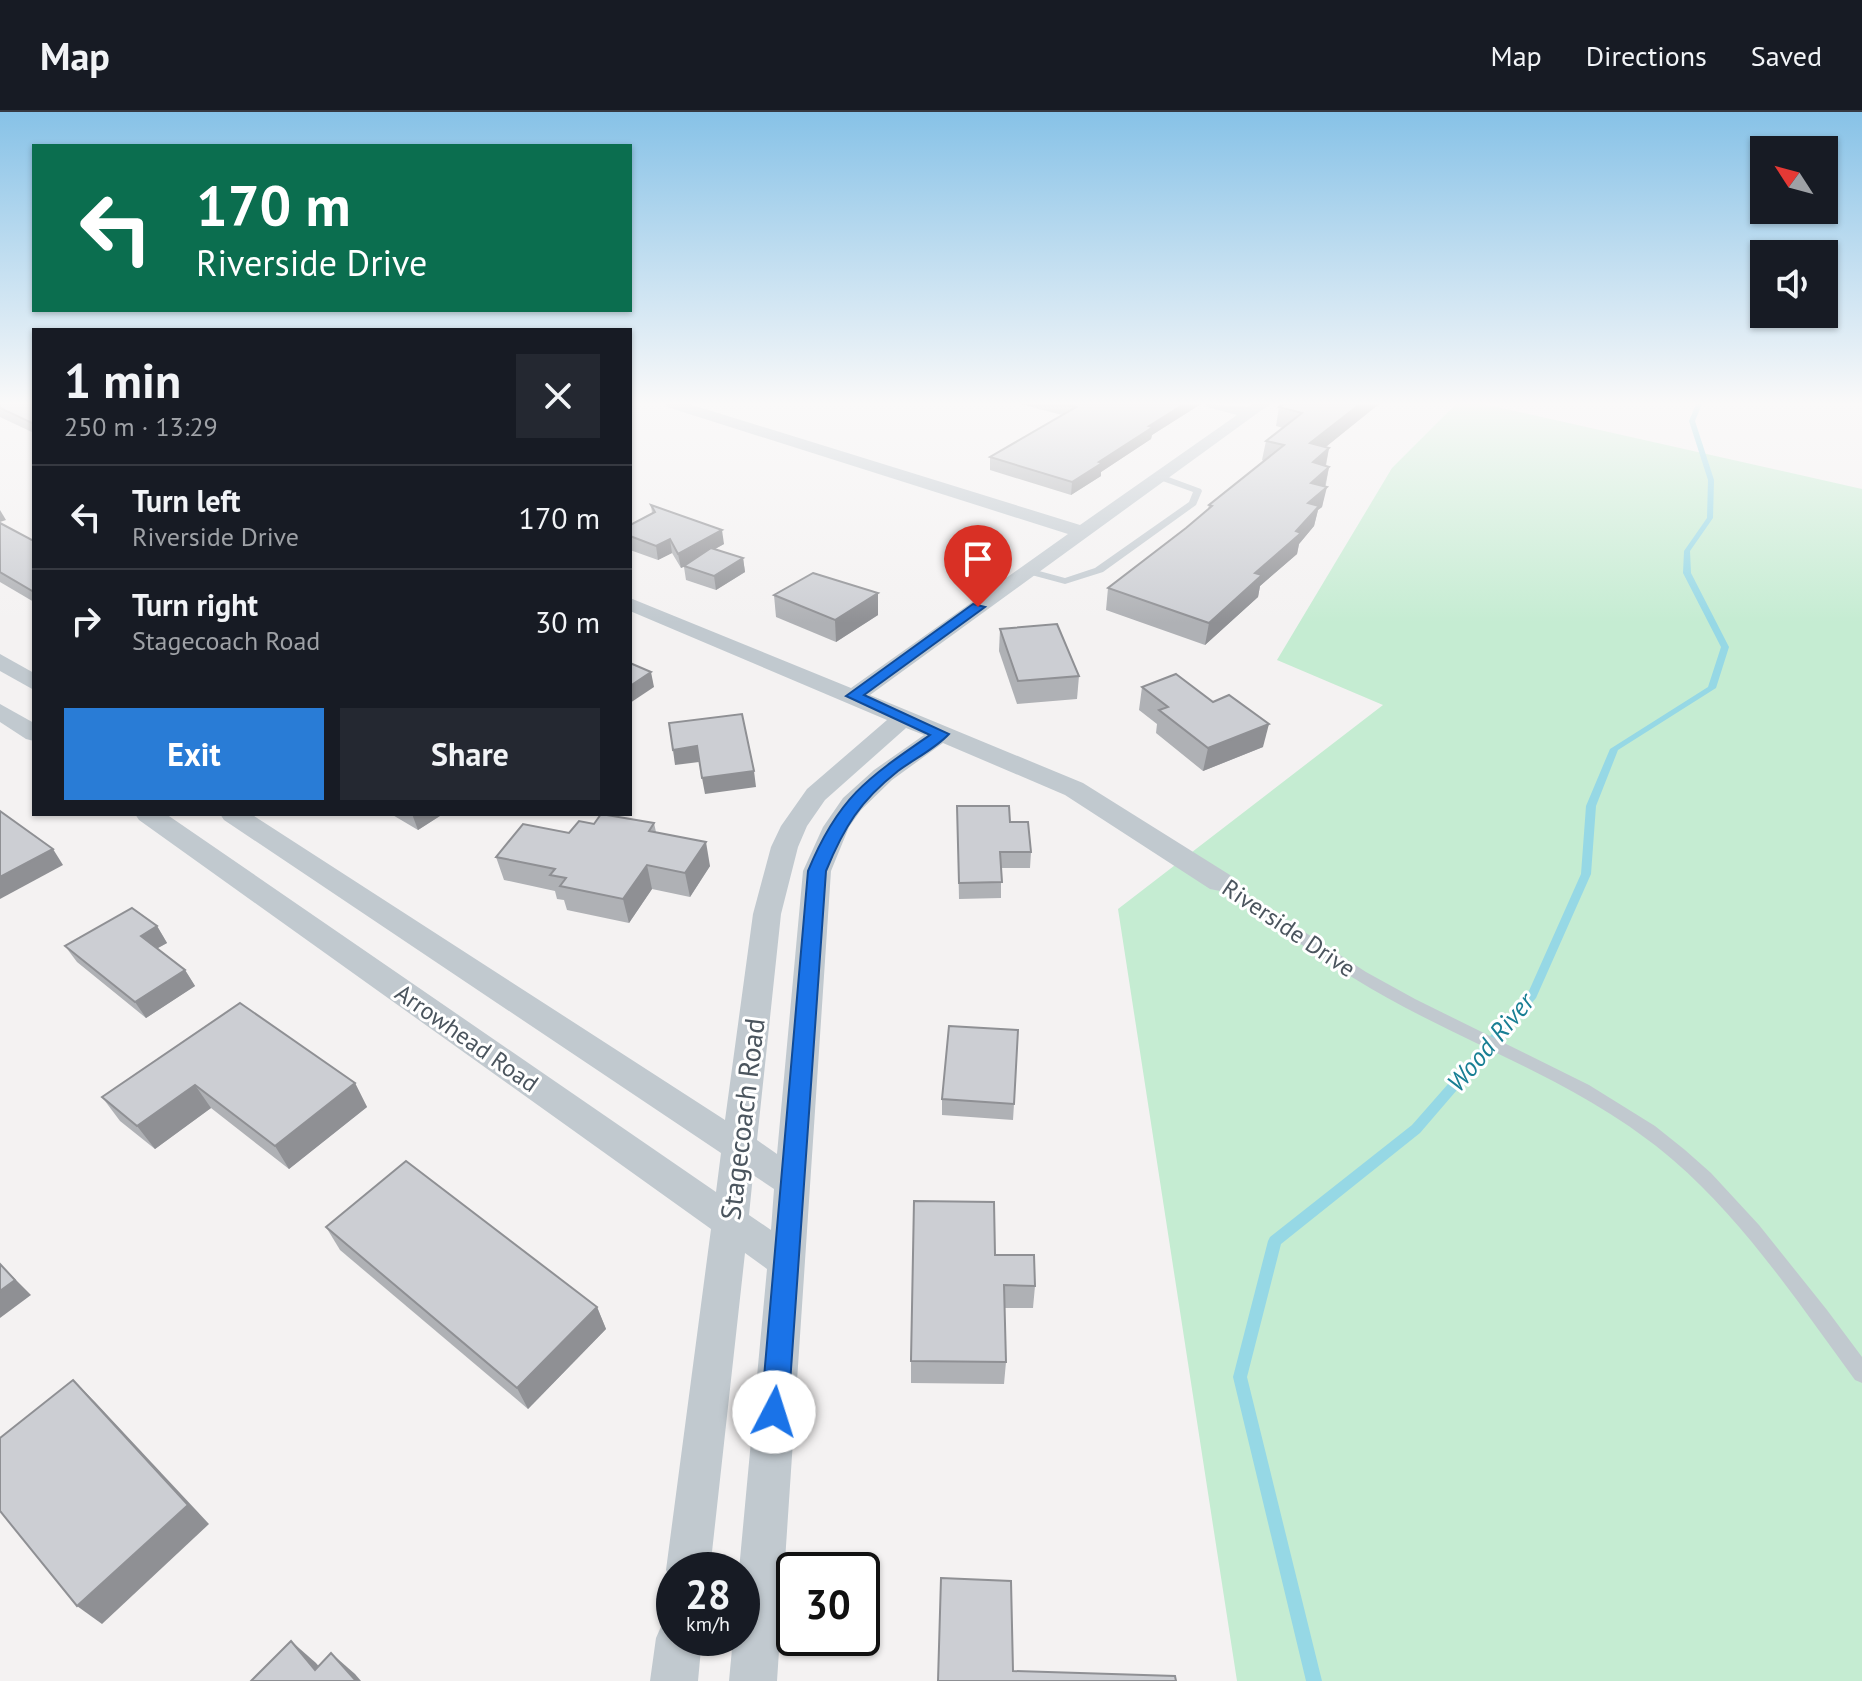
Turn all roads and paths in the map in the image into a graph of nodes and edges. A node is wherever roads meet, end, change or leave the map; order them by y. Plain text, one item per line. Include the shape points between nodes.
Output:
1 (907, 477) edge
2 (1160, 477) joint
3 (1082, 532) junction
4 (1028, 571) junction
5 (632, 605) edge
6 (0, 661) edge
7 (32, 682) edge
8 (854, 696) junction
9 (0, 711) edge
10 (903, 718) junction
11 (32, 733) edge
12 (941, 734) junction
13 (151, 816) edge
14 (236, 816) edge
15 (1220, 882) joint
16 (740, 1147) junction
17 (794, 1183) junction
18 (730, 1222) junction
19 (787, 1262) junction
20 (1862, 1373) edge
21 (690, 1552) edge
22 (677, 1656) edge
23 (674, 1681) edge
24 (753, 1681) edge

1 - 3 street
2 - 3 street
2 - 4 lane via 1198,491 1193,503 1099,570 1065,581
3 - 4 street
4 - 8 street
5 - 8 street, Riverside Drive
6 - 7 street
8 - 10 street, Riverside Drive
9 - 11 street
10 - 12 street, Riverside Drive
10 - 16 street, Stagecoach Road via 819,791 794,826 777,867
12 - 15 street, Riverside Drive via 1074,789
12 - 17 street, Stagecoach Road via 852,804 817,871
13 - 18 street, Arrowhead Road
14 - 16 street
15 - 20 lane, Riverside Drive via 1320,951 1409,1003 1621,1114 1689,1165 1781,1266
16 - 17 street
16 - 18 street, Stagecoach Road
17 - 19 street, Stagecoach Road
18 - 19 street, Arrowhead Road
18 - 21 street, Stagecoach Road
19 - 24 street, Stagecoach Road
22 - 23 street

